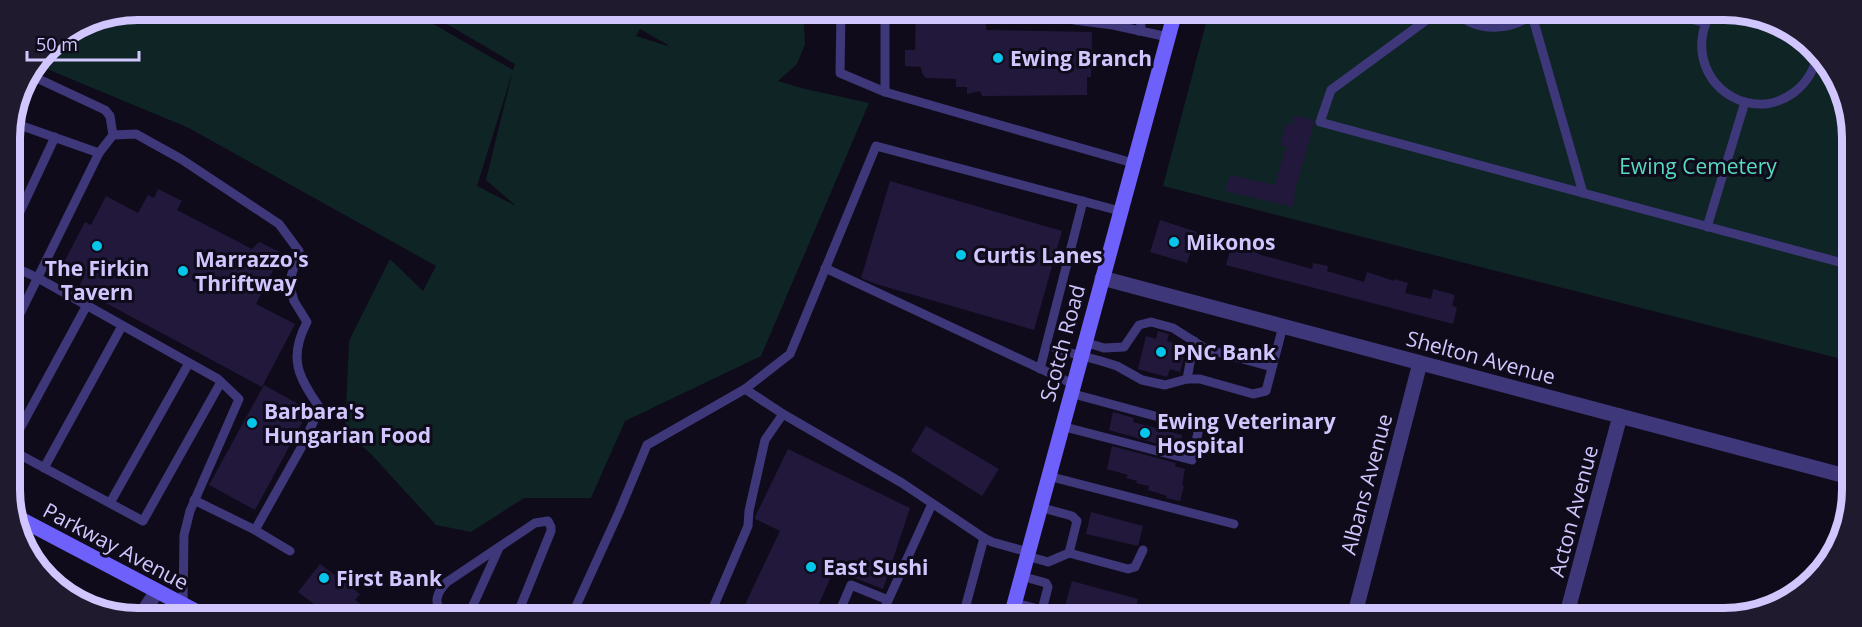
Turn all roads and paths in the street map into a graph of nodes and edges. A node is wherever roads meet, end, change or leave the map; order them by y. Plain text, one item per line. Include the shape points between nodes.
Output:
1 (841, 20) edge
2 (885, 20) edge
3 (1074, 20) edge
4 (1140, 20) edge
5 (1173, 20) edge
6 (1426, 20) edge
7 (1466, 20) edge
8 (1523, 20) edge
9 (1535, 20) edge
10 (1694, 20) edge
11 (1707, 20) edge
12 (1705, 23) junction
13 (1139, 31) junction
14 (1168, 37) junction
15 (1816, 64) edge
16 (35, 77) edge
17 (885, 92) junction
18 (1745, 102) junction
19 (21, 125) edge
20 (113, 135) junction
21 (55, 137) junction
22 (99, 153) junction
23 (1133, 163) junction
24 (1582, 193) junction
25 (1083, 201) junction
26 (20, 212) edge
27 (1120, 212) junction
28 (1707, 228) junction
29 (1842, 263) edge
30 (825, 268) junction
31 (20, 270) edge
32 (38, 278) junction
33 (1102, 278) junction
34 (87, 306) junction
35 (20, 314) edge
36 (122, 326) junction
37 (1283, 326) junction
38 (1194, 341) junction
39 (1082, 348) junction
40 (1056, 349) dead end
41 (189, 363) junction
42 (1420, 363) junction
43 (1272, 367) junction
44 (1040, 369) junction
45 (1187, 379) junction
46 (221, 382) junction
47 (1072, 388) junction
48 (745, 389) junction
49 (783, 414) junction
50 (1620, 416) junction
51 (1061, 426) junction
52 (20, 429) edge
53 (20, 455) edge
54 (44, 468) junction
55 (1842, 475) edge
56 (1048, 476) junction
57 (194, 500) junction
58 (110, 503) junction
59 (932, 504) junction
60 (1039, 507) junction
61 (24, 521) edge
62 (1234, 524) dead end
63 (255, 530) junction
64 (984, 538) junction
65 (500, 547) junction
66 (1143, 550) dead end
67 (290, 551) dead end
68 (1069, 553) junction
69 (1027, 554) junction
70 (1021, 576) junction
71 (157, 591) junction
72 (888, 600) junction
73 (183, 605) junction
74 (965, 607) edge
75 (1013, 607) edge
76 (1043, 607) edge
77 (1357, 607) edge
78 (1569, 607) edge
79 (146, 608) edge
80 (189, 608) edge
81 (439, 608) edge
82 (472, 608) edge
83 (520, 608) edge
84 (575, 608) edge
85 (713, 608) edge
86 (841, 608) edge
87 (885, 608) edge

1 - 17 lane via 840,73
2 - 17 lane
3 - 13 lane
4 - 13 lane
5 - 14 main road, Scotch Road
6 - 24 lane via 1331,90 1320,122
7 - 8 lane via 1499,28
9 - 24 lane
10 - 12 lane
11 - 12 lane
12 - 18 lane via 1703,62 1712,80 1727,94
13 - 14 lane
14 - 23 main road, Scotch Road
15 - 18 lane via 1797,92 1763,104
16 - 20 lane via 105,110
17 - 23 lane
18 - 28 lane
19 - 21 lane
20 - 22 lane
20 - 63 lane via 136,134 181,159 279,224 299,251 289,283 294,301 307,322 299,337 296,358 299,375 320,408
21 - 22 lane
21 - 26 lane
22 - 32 lane
23 - 27 main road, Scotch Road
24 - 28 lane
25 - 27 lane
25 - 30 lane via 876,146
25 - 44 lane
27 - 33 main road, Scotch Road
28 - 29 lane
30 - 44 lane
30 - 48 lane via 790,354
31 - 32 lane
32 - 34 lane
32 - 35 lane
33 - 37 street, Shelton Avenue
33 - 39 main road, Scotch Road
34 - 36 lane
34 - 52 lane
36 - 41 lane
36 - 54 lane
37 - 42 street, Shelton Avenue
37 - 43 lane
38 - 39 lane via 1173,328 1151,322 1139,325 1124,347
38 - 43 lane via 1206,349
38 - 45 lane
39 - 40 lane
39 - 45 lane via 1142,380 1166,385
39 - 47 main road, Scotch Road
41 - 46 lane
41 - 58 lane
42 - 50 street, Shelton Avenue
42 - 77 street, Albans Avenue
43 - 45 lane via 1266,390 1253,394
44 - 47 lane
46 - 57 lane via 239,399
46 - 58 lane via 143,521
47 - 51 main road, Scotch Road
47 - 51 lane via 1199,428 1192,460
48 - 49 lane
48 - 84 lane via 647,446
49 - 59 lane
49 - 85 lane via 765,440 748,526
50 - 55 street, Shelton Avenue
50 - 78 street, Acton Avenue
51 - 56 main road, Scotch Road
53 - 54 lane
54 - 58 lane
56 - 60 main road, Scotch Road
56 - 62 lane
57 - 63 lane
57 - 73 lane via 183,535
59 - 64 lane
59 - 72 lane
60 - 68 lane via 1077,521
60 - 69 main road, Scotch Road
61 - 71 main road, Parkway Avenue
63 - 67 lane
64 - 69 lane
64 - 74 lane
65 - 81 lane via 447,582 439,590
65 - 82 lane
65 - 83 lane via 535,523 548,521 551,527
66 - 68 lane via 1135,567 1128,569
68 - 69 lane via 1048,562
69 - 70 main road, Scotch Road
70 - 75 main road, Scotch Road
70 - 76 lane via 1046,583
71 - 73 main road, Parkway Avenue
71 - 79 street
72 - 86 lane via 851,585
72 - 87 lane
73 - 80 main road, Parkway Avenue

